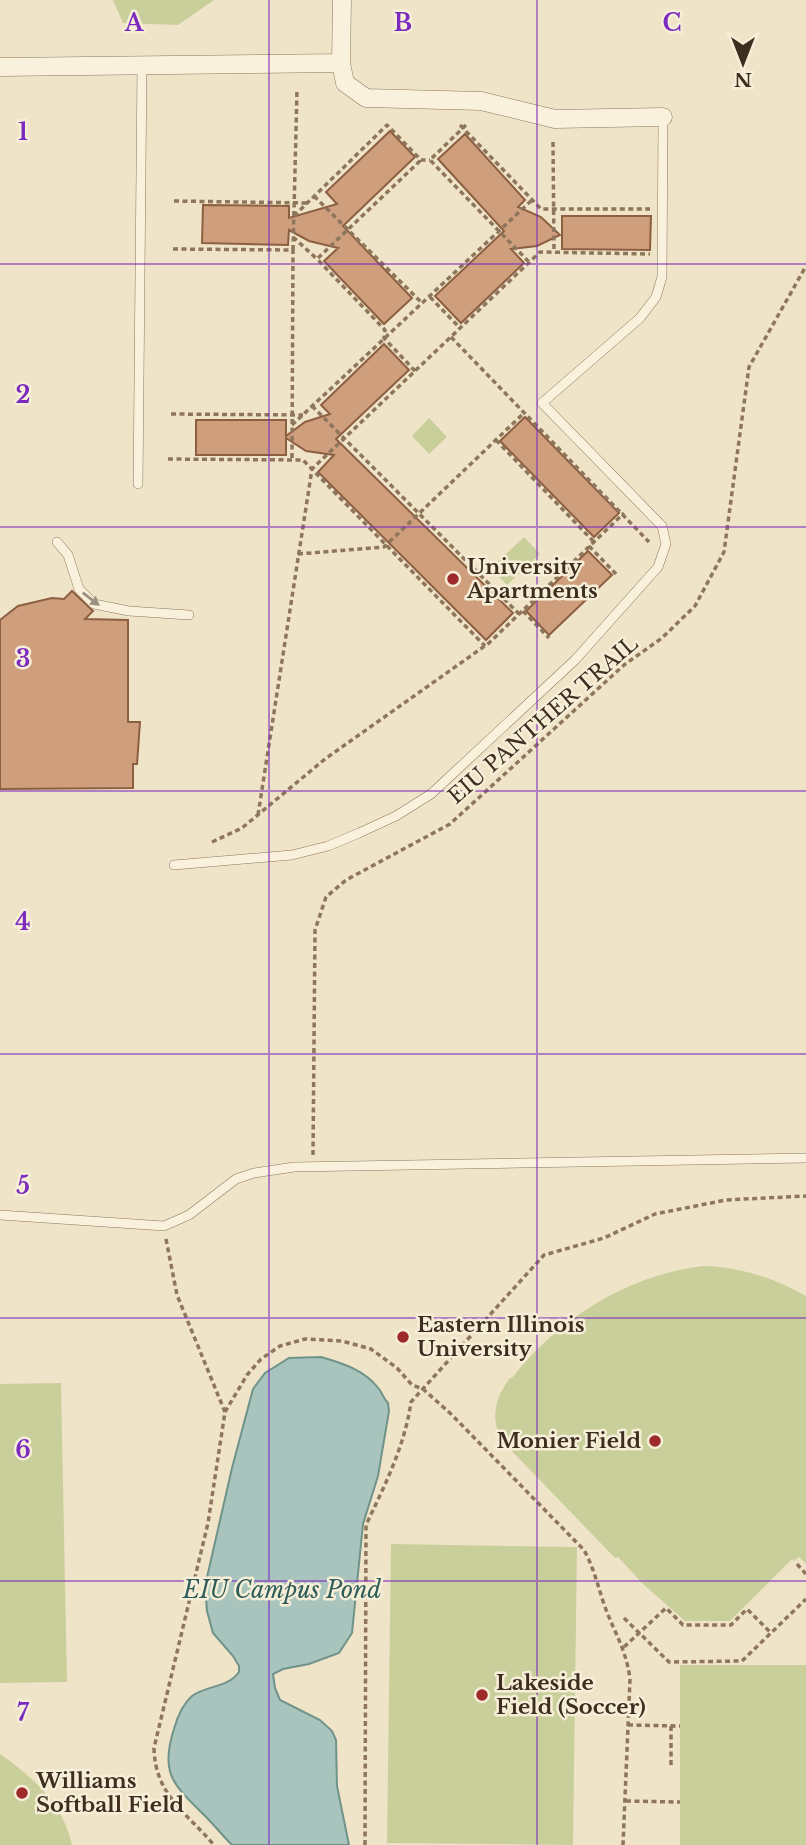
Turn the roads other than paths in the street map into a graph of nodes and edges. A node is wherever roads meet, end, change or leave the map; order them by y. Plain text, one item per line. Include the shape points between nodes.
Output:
1 (342, 0) edge
2 (341, 62) junction
3 (142, 65) junction
4 (0, 67) edge
5 (663, 117) joint
6 (138, 484) dead end
7 (57, 542) dead end
8 (189, 615) dead end
9 (174, 865) dead end
10 (806, 1158) edge
11 (0, 1215) edge

1 - 2 street
2 - 3 street
2 - 5 street via 345,83 366,98 481,101 555,119
3 - 4 street
3 - 6 lane
5 - 9 lane via 662,277 656,297 640,318 542,403 662,526 666,544 658,567 575,660 431,794 396,816 292,855
7 -> 8 lane via 68,555 79,589 94,604
10 - 11 lane via 294,1167 236,1180 189,1215 164,1226

